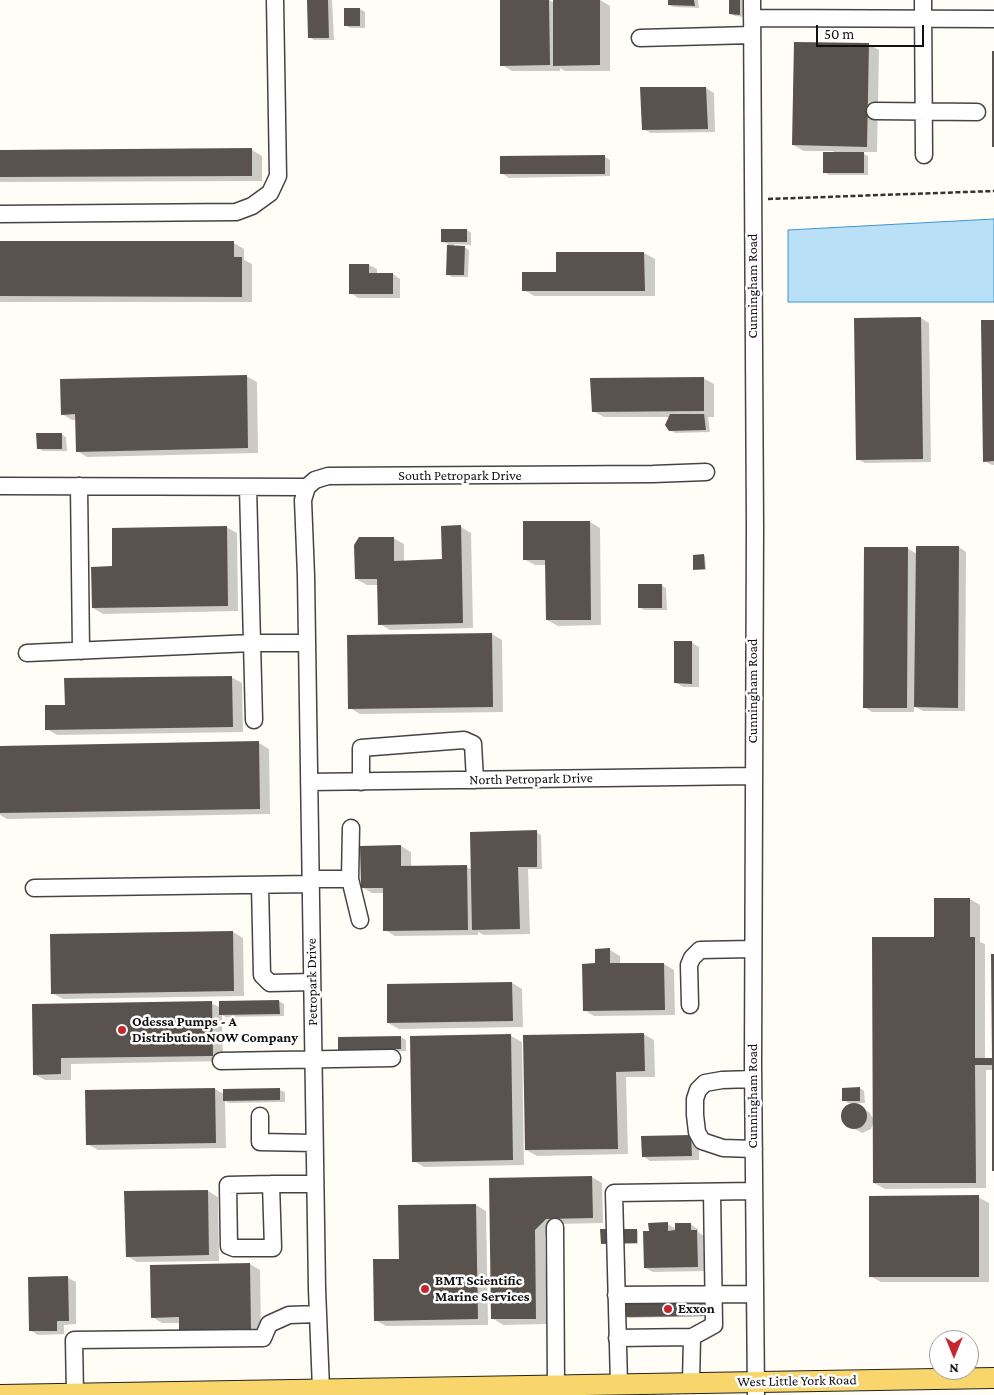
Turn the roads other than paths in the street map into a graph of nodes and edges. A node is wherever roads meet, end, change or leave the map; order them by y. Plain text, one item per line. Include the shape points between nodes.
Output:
1 (275, 0) edge
2 (752, 0) edge
3 (923, 0) edge
4 (752, 18) junction
5 (923, 19) junction
6 (994, 19) edge
7 (752, 35) junction
8 (640, 38) dead end
9 (875, 111) dead end
10 (923, 112) junction
11 (978, 112) dead end
12 (924, 155) dead end
13 (0, 214) edge
14 (706, 472) dead end
15 (0, 486) edge
16 (79, 486) junction
17 (248, 487) junction
18 (307, 487) junction
19 (252, 643) junction
20 (307, 643) junction
21 (81, 651) junction
22 (27, 653) dead end
23 (254, 720) dead end
24 (752, 776) junction
25 (475, 780) junction
26 (309, 782) junction
27 (361, 782) junction
28 (351, 828) dead end
29 (350, 879) junction
30 (310, 882) junction
31 (260, 885) junction
32 (34, 888) dead end
33 (360, 920) dead end
34 (752, 949) junction
35 (312, 982) junction
36 (690, 1005) dead end
37 (392, 1058) dead end
38 (313, 1059) junction
39 (220, 1061) dead end
40 (753, 1079) junction
41 (260, 1116) dead end
42 (314, 1143) junction
43 (754, 1149) junction
44 (271, 1184) junction
45 (315, 1184) junction
46 (754, 1191) junction
47 (712, 1192) junction
48 (555, 1227) dead end
49 (714, 1294) junction
50 (755, 1294) junction
51 (616, 1295) junction
52 (318, 1314) junction
53 (692, 1337) junction
54 (618, 1338) junction
55 (994, 1378) edge
56 (691, 1383) junction
57 (619, 1384) junction
58 (556, 1385) junction
59 (756, 1388) edge
60 (321, 1389) junction
61 (75, 1394) junction
62 (0, 1395) edge

1 - 13 street via 278,176 270,193 252,206 236,212
2 - 4 street, Cunningham Road
3 - 5 street
4 - 5 street
4 - 7 street, Cunningham Road
5 - 6 street
5 - 10 street
7 - 8 street
7 - 24 street, Cunningham Road
9 - 10 street
10 - 11 street
10 - 12 street
14 - 18 street, South Petropark Drive via 328,476 314,480
15 - 16 street
16 - 17 street
16 - 21 street
17 - 18 street
17 - 19 street
18 - 20 street, Petropark Drive via 303,500
19 - 20 street
19 - 21 street
19 - 23 street
20 - 26 street, Petropark Drive
21 - 22 street
24 - 25 street, North Petropark Drive
24 - 34 street, Cunningham Road
25 - 27 street, North Petropark Drive
25 - 27 street via 473,744 464,740 361,748
26 - 27 street, North Petropark Drive
26 - 30 street, Petropark Drive
28 - 29 street
29 - 30 street
29 - 33 street
30 - 31 street
30 - 35 street, Petropark Drive
31 - 32 street
31 - 35 street via 262,976 270,983
34 - 36 street via 700,950 689,965
34 - 40 street, Cunningham Road
35 - 38 street, Petropark Drive
37 - 38 street
38 - 39 street
38 - 42 street, Petropark Drive
40 - 43 street, Cunningham Road
40 - 43 street via 705,1083 695,1099 695,1114 697,1132 702,1141 723,1148
41 - 42 street via 260,1142
42 - 45 street, Petropark Drive
43 - 46 street, Cunningham Road
44 - 44 street via 228,1185 229,1246 272,1248
44 - 45 street
45 - 52 street, Petropark Drive
46 - 47 street
46 - 50 street, Cunningham Road
47 - 49 street
47 - 51 street via 614,1193
48 - 58 street
49 - 50 street
49 - 51 street
49 - 53 street via 714,1325
50 - 59 street, Cunningham Road
51 - 54 street
52 - 60 street, Petropark Drive
52 - 61 street via 290,1315 269,1324 263,1338 74,1340
53 - 54 street
53 - 56 street
54 - 57 street
55 - 59 main road, West Little York Road
56 - 57 main road, West Little York Road
56 - 59 main road, West Little York Road
57 - 58 main road, West Little York Road
58 - 60 main road, West Little York Road
60 - 61 main road, West Little York Road
61 - 62 main road, West Little York Road

